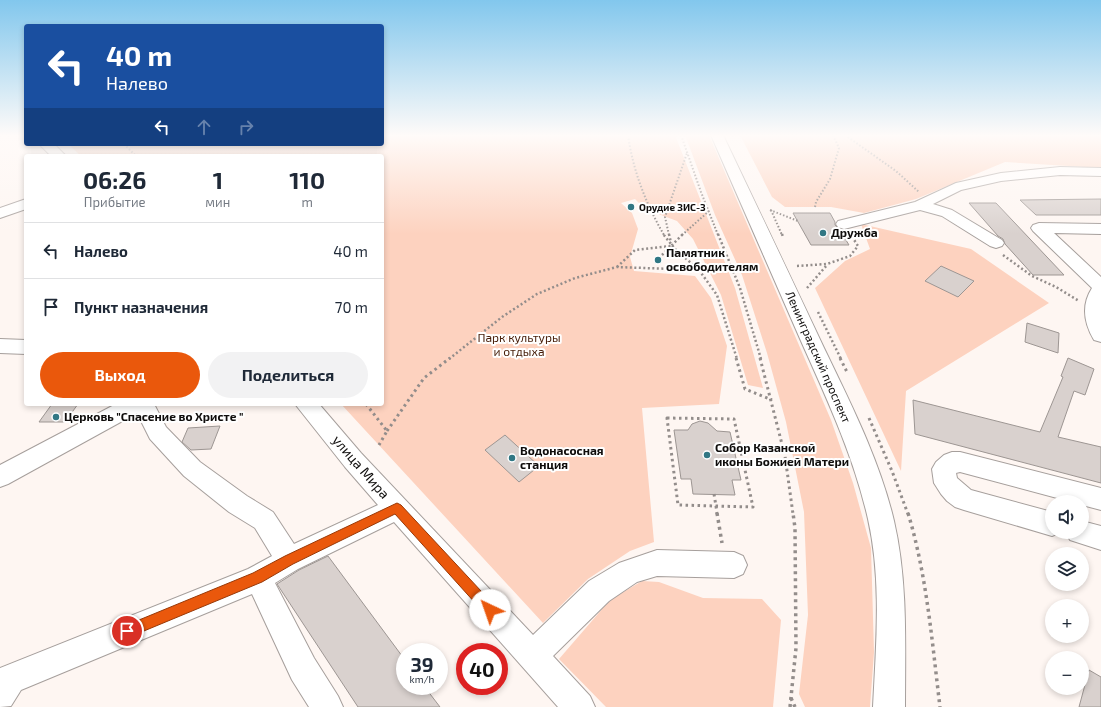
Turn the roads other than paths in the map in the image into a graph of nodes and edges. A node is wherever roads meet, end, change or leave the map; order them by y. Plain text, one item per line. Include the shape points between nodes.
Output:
1 (732, 168) edge
2 (1101, 172) edge
3 (924, 202) junction
4 (24, 205) edge
5 (0, 213) edge
6 (844, 224) road end
7 (1101, 229) edge
8 (999, 248) road end
9 (1101, 287) edge
10 (1101, 335) edge
11 (0, 346) edge
12 (24, 347) edge
13 (131, 406) edge
14 (143, 406) edge
15 (308, 406) edge
16 (0, 477) edge
17 (1082, 495) edge
18 (1089, 497) edge
19 (1101, 500) edge
20 (397, 508) junction
21 (1045, 522) edge
22 (1089, 535) edge
23 (1101, 538) edge
24 (289, 560) junction
25 (730, 565) road end
26 (258, 578) junction
27 (532, 656) junction
28 (0, 695) edge
29 (327, 707) edge
30 (579, 707) edge
31 (889, 707) edge

1 - 31 street, Ленинградский проспект via 849,424 871,484 888,558 891,620
2 - 3 street via 1060,171 1001,177 956,187
3 - 6 street
3 - 8 street via 946,213
4 - 5 street
7 - 9 street via 1039,228
9 - 10 street via 1095,296 1093,310
11 - 12 street
13 - 16 street
14 - 24 street via 158,433 192,469 264,520
15 - 20 street, улица Мира
17 - 21 street via 960,462 952,462 944,469 943,475 947,485 964,499
18 - 19 street
20 - 24 street
20 - 27 street, улица Мира
22 - 23 street
24 - 26 street
25 - 27 street via 657,563 629,572 599,591
26 - 28 street via 10,679
26 - 29 street via 303,669
27 - 30 street, улица Мира

